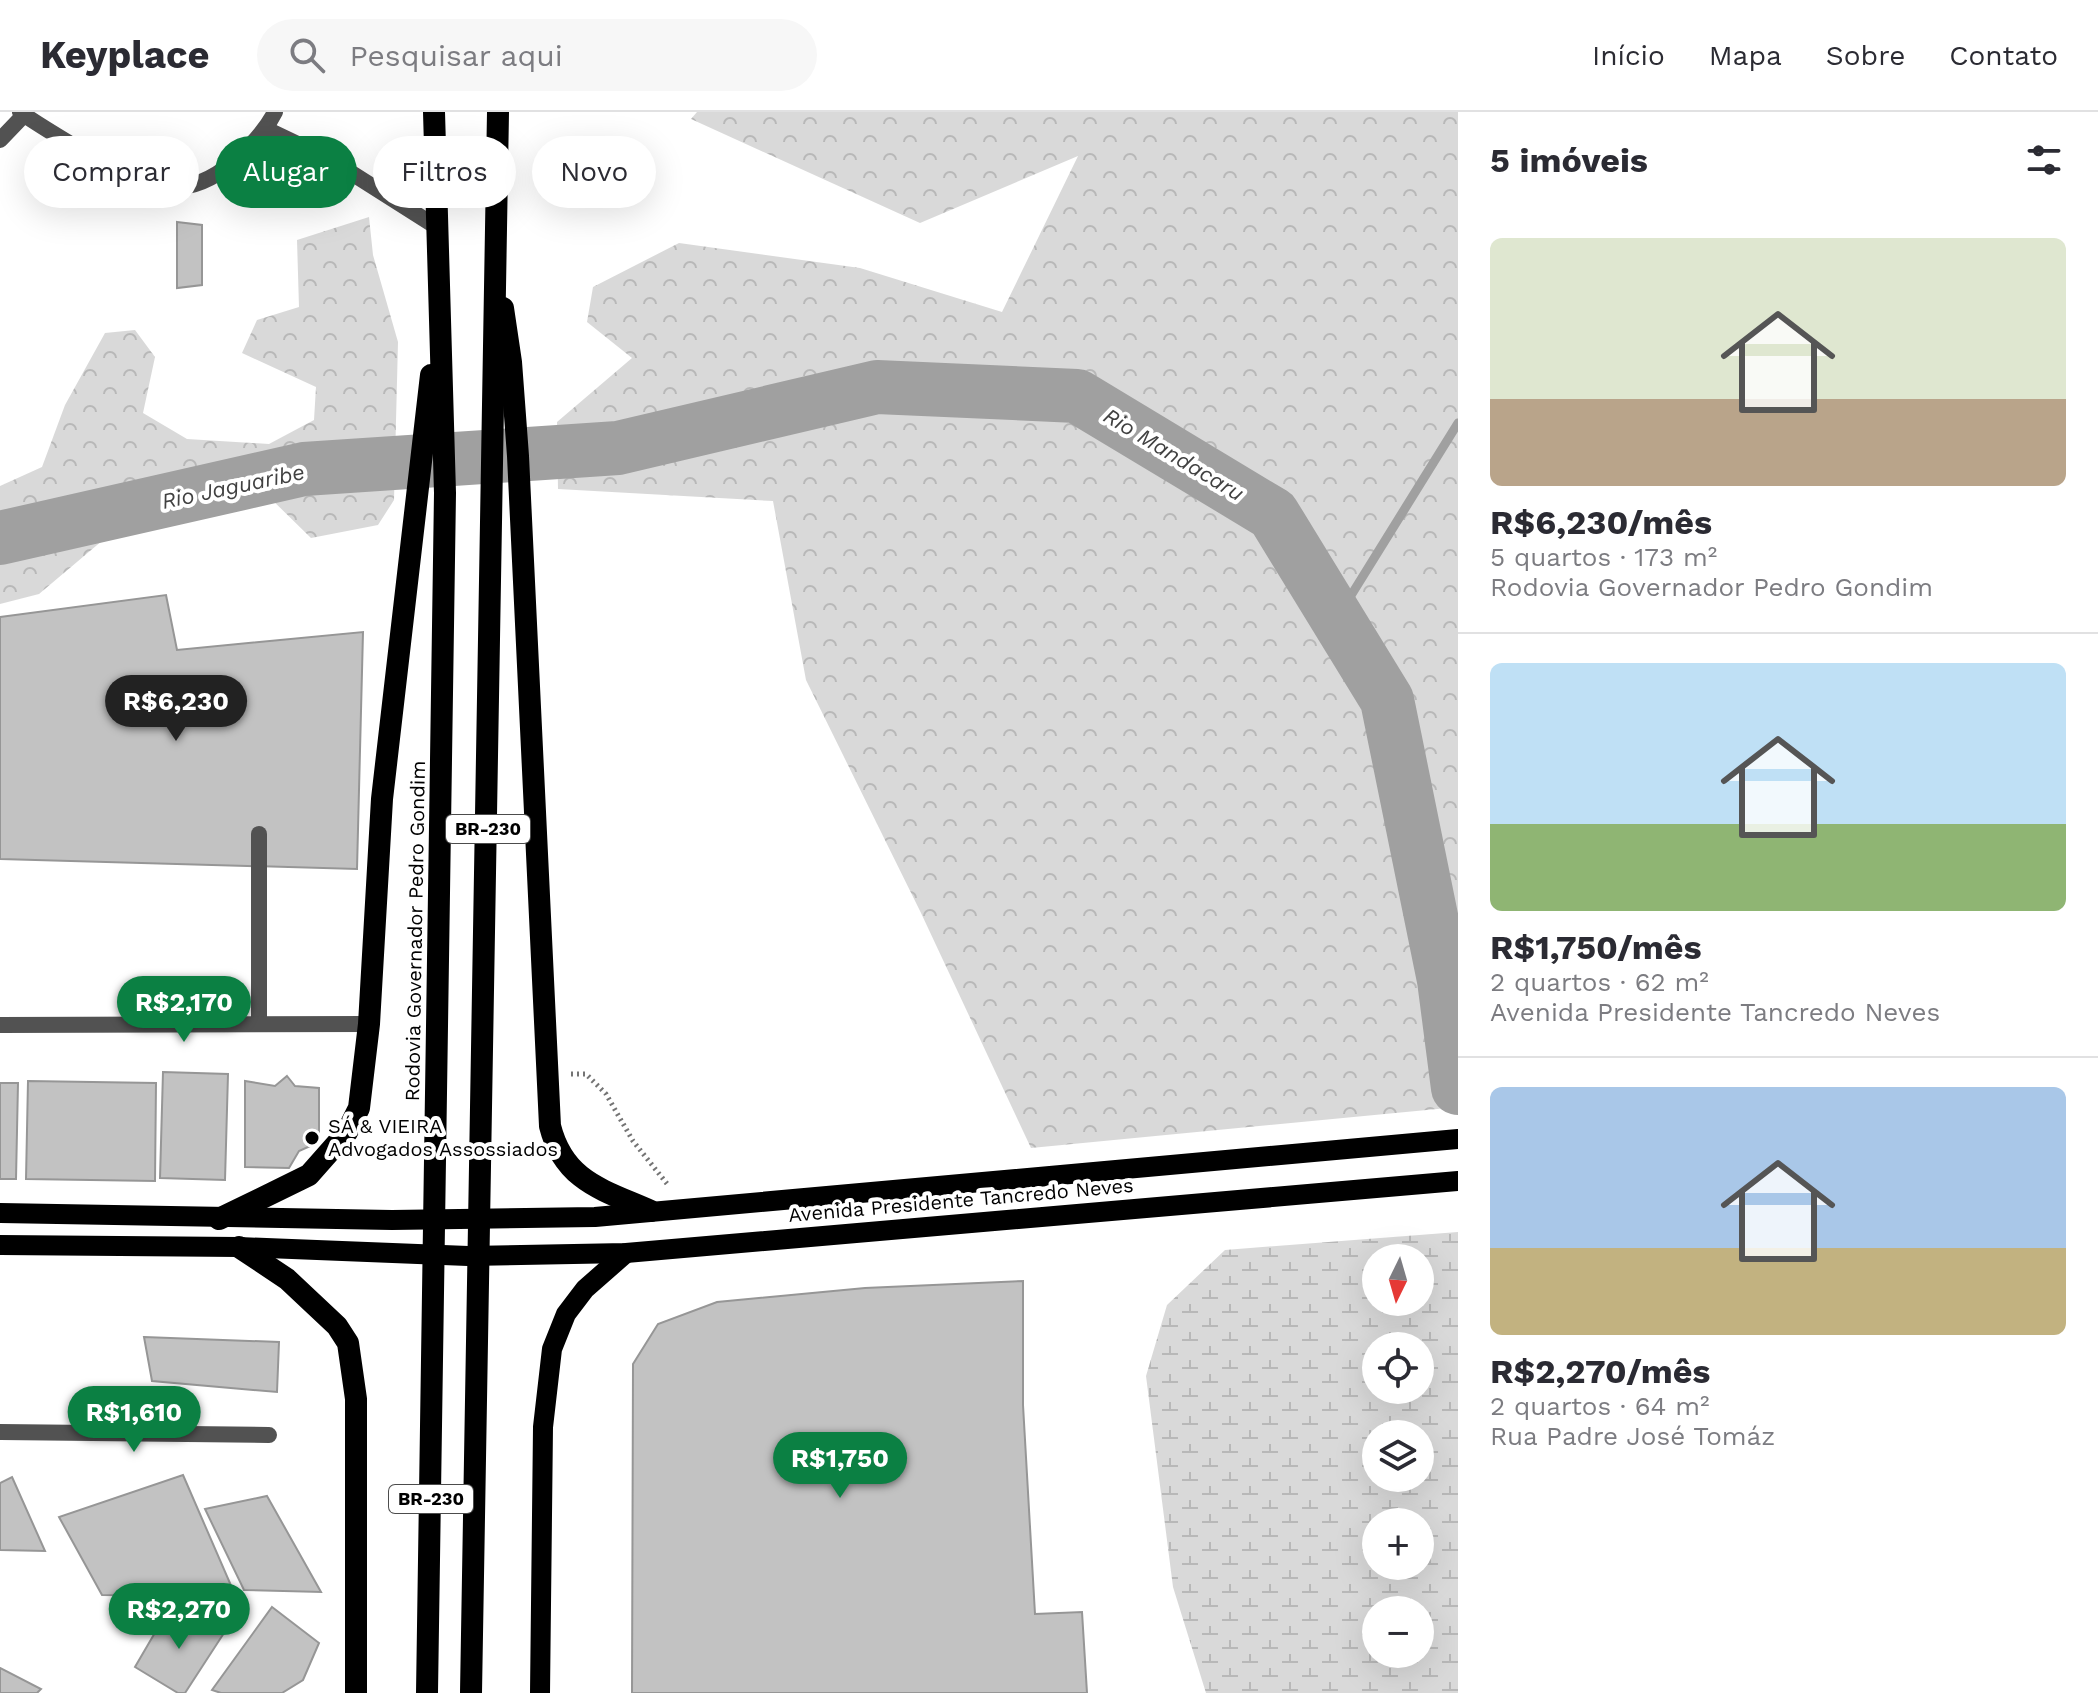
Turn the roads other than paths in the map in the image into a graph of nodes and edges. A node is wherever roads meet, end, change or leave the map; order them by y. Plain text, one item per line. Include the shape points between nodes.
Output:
1 (259, 112) edge
2 (275, 112) edge
3 (434, 112) edge
4 (498, 112) edge
5 (22, 113) edge
6 (266, 129) junction
7 (0, 140) edge
8 (435, 226) junction
9 (438, 357) junction
10 (501, 361) junction
11 (259, 834) dead end
12 (259, 1024) junction
13 (369, 1024) junction
14 (0, 1025) edge
15 (1458, 1139) edge
16 (1458, 1181) edge
17 (651, 1211) junction
18 (0, 1213) edge
19 (219, 1219) junction
20 (0, 1245) edge
21 (239, 1247) junction
22 (626, 1253) junction
23 (0, 1432) edge
24 (269, 1435) dead end
25 (356, 1693) edge
26 (427, 1693) edge
27 (471, 1693) edge
28 (540, 1693) edge

1 - 6 street
2 - 6 street
3 - 8 highway
4 - 10 highway, BR-230 via 495,276
5 - 6 street via 124,176 157,187 209,179
5 - 7 street
6 - 8 street via 342,165
8 - 9 highway
9 - 13 highway via 382,799
9 - 26 highway, Rodovia Governador Pedro Gondim / BR-230 via 445,493
10 - 17 highway via 517,495 550,1126 556,1150 570,1169 588,1183
10 - 27 highway, BR-230 via 492,448
11 - 12 street
12 - 13 street
12 - 14 street
13 - 19 highway via 365,1080 347,1132 309,1175
15 - 17 main road, Avenida Presidente Tancredo Neves
16 - 22 main road, Avenida Presidente Tancredo Neves
17 - 19 main road, Avenida Presidente Tancredo Neves via 471,1220
18 - 19 main road, Avenida Presidente Tancredo Neves
20 - 21 main road, Avenida Presidente Tancredo Neves
21 - 22 main road, Avenida Presidente Tancredo Neves via 468,1256
21 - 25 highway via 287,1279 348,1343 356,1399
22 - 28 main road via 585,1289 566,1314 552,1349 543,1427
23 - 24 street

